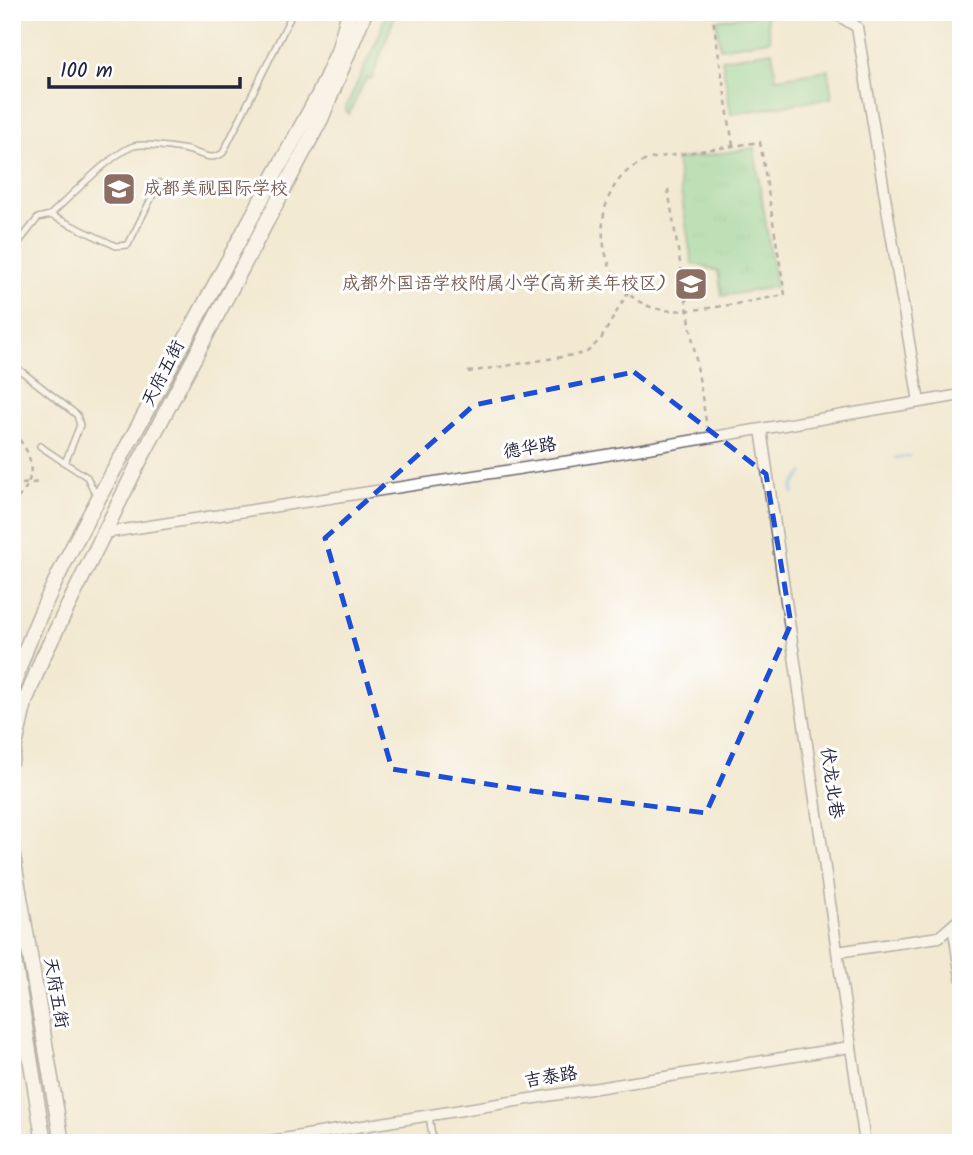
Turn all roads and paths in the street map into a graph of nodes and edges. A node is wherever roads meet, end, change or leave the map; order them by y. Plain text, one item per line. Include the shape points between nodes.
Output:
1 (293, 12) edge
2 (349, 12) edge
3 (365, 12) edge
4 (712, 12) edge
5 (833, 12) edge
6 (733, 146) junction
7 (159, 184) dead end
8 (668, 189) dead end
9 (50, 215) junction
10 (12, 251) edge
11 (628, 292) junction
12 (688, 310) junction
13 (12, 364) edge
14 (468, 372) dead end
15 (961, 395) edge
16 (919, 402) junction
17 (761, 429) junction
18 (12, 433) edge
19 (709, 438) junction
20 (40, 446) dead end
21 (65, 463) junction
22 (42, 482) dead end
23 (29, 483) junction
24 (12, 485) edge
25 (98, 499) junction
26 (12, 503) edge
27 (104, 533) junction
28 (12, 690) edge
29 (12, 759) edge
30 (12, 850) edge
31 (957, 921) edge
32 (939, 937) junction
33 (956, 943) junction
34 (12, 947) edge
35 (837, 952) junction
36 (961, 978) edge
37 (850, 1047) junction
38 (429, 1115) junction
39 (44, 1143) edge
40 (62, 1143) edge
41 (258, 1143) edge
42 (433, 1143) edge
43 (865, 1143) edge

1 - 9 lane via 223,153 210,158 187,150 135,145 116,156
2 - 25 street, 天府五街 via 320,92
3 - 27 street, 天府五街 via 321,119
4 - 6 path
5 - 16 street via 856,27
6 - 11 path via 648,159 625,173 614,187 602,224 603,243 620,285
6 - 12 path via 760,142 785,295
7 - 9 lane via 124,247
8 - 12 path
9 - 10 lane via 38,218
11 - 12 path via 651,308
11 - 14 path via 601,339 586,353
12 - 19 path
13 - 21 lane via 76,415 80,425
15 - 16 street, 德华路
16 - 17 street, 德华路
17 - 19 street, 德华路
17 - 35 street, 伏龙北巷
18 - 23 path via 31,457
19 - 27 street, 德华路
20 - 21 lane
21 - 25 lane via 87,477
22 - 23 path
23 - 24 path
23 - 26 path
25 - 28 street, 天府五街 via 50,597
27 - 29 street, 天府五街 via 42,659 25,702
30 - 40 street, 天府五街
31 - 32 street
31 - 33 street
32 - 33 street
32 - 35 street
33 - 36 street
34 - 39 street, 天府五街
35 - 37 street, 伏龙北巷
37 - 38 street, 吉泰路
37 - 43 street, 伏龙北巷
38 - 41 street, 吉泰路
38 - 42 lane

